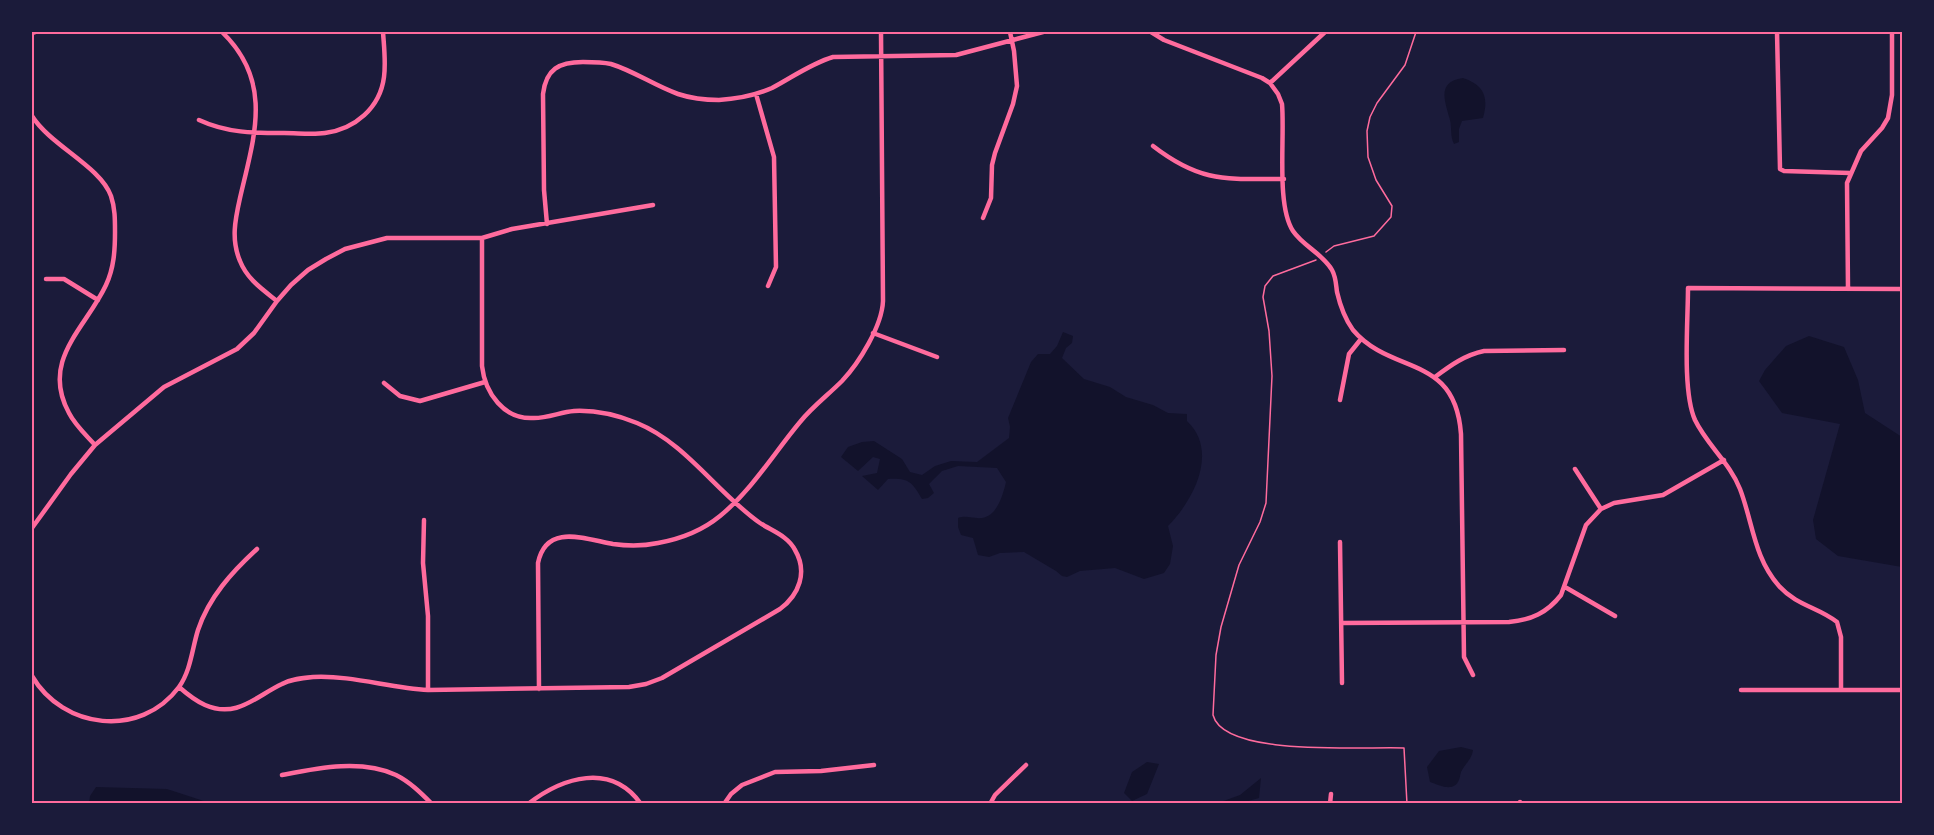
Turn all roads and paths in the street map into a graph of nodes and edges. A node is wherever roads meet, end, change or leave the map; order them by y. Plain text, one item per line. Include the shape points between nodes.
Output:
1 (222, 32) edge
2 (383, 32) edge
3 (881, 32) edge
4 (1010, 32) edge
5 (1043, 32) edge
6 (1151, 32) edge
7 (1325, 32) edge
8 (1416, 32) edge
9 (1777, 32) edge
10 (1892, 32) edge
11 (1012, 40) junction
12 (882, 56) junction
13 (1270, 83) junction
14 (756, 94) junction
15 (32, 116) edge
16 (199, 120) dead end
17 (254, 133) junction
18 (1153, 146) dead end
19 (1850, 173) junction
20 (1284, 179) junction
21 (653, 205) dead end
22 (983, 218) dead end
23 (548, 224) junction
24 (482, 238) junction
25 (1324, 254) dead end
26 (1316, 260) dead end
27 (46, 279) dead end
28 (768, 286) dead end
29 (1848, 289) junction
30 (1902, 289) edge
31 (98, 300) junction
32 (277, 301) junction
33 (873, 333) junction
34 (1361, 339) junction
35 (1564, 350) dead end
36 (937, 357) dead end
37 (1435, 377) junction
38 (485, 382) junction
39 (384, 383) dead end
40 (1340, 400) dead end
41 (95, 445) junction
42 (1724, 460) junction
43 (1575, 469) dead end
44 (735, 502) junction
45 (1601, 509) junction
46 (424, 520) dead end
47 (32, 528) edge
48 (1341, 542) dead end
49 (257, 549) dead end
50 (1564, 587) junction
51 (1616, 616) dead end
52 (1463, 622) junction
53 (1342, 623) junction
54 (1473, 675) dead end
55 (32, 676) edge
56 (1342, 683) dead end
57 (178, 687) junction
58 (538, 689) junction
59 (428, 690) junction
60 (1741, 690) dead end
61 (1841, 690) junction
62 (1902, 690) edge
63 (874, 765) dead end
64 (1026, 765) dead end
65 (282, 775) dead end
66 (1331, 794) dead end
67 (432, 804) edge
68 (528, 804) edge
69 (641, 804) edge
70 (724, 804) edge
71 (990, 804) edge
72 (1330, 804) edge
73 (1407, 804) edge

1 - 17 street via 238,50 253,82
2 - 17 street via 382,90 368,113 358,121 323,133
3 - 12 street
4 - 11 street
5 - 11 street
6 - 13 street
7 - 13 street
8 - 25 path via 1405,65 1377,103 1367,131 1368,157 1392,206 1391,217 1374,236 1334,246
9 - 19 street via 1780,169
10 - 19 street via 1888,118 1861,151
11 - 12 street via 956,55
11 - 22 street via 1017,86 995,153 991,198
12 - 14 street via 833,57 816,62
12 - 33 street via 884,301
13 - 20 street via 1282,104
14 - 23 street via 733,99 697,98 662,88 609,64 574,62 556,68 544,84 543,94
14 - 28 street via 774,157 776,267
15 - 31 street via 51,139 93,171 110,193 115,219 114,255 111,273
16 - 17 street via 234,132
17 - 32 street via 234,241 248,276
18 - 20 street via 1174,163 1205,175 1221,179
19 - 29 street via 1846,194
20 - 34 street via 1289,225 1332,269 1342,311
21 - 23 street
23 - 24 street
24 - 32 street via 387,238 345,249 308,270
24 - 38 street
26 - 73 path via 1273,276 1263,290 1272,376 1268,495 1264,513 1239,566 1221,627 1213,715 1225,732 1271,745 1404,748
27 - 31 street via 64,279
29 - 30 street
29 - 42 street via 1688,288 1690,403 1702,433
31 - 41 street via 68,346 60,375 69,413
32 - 41 street via 237,349 164,387
33 - 36 street
33 - 44 street via 853,368 804,417
34 - 37 street
34 - 40 street via 1349,354
35 - 37 street via 1484,351 1457,361
37 - 52 street via 1455,403 1460,419
38 - 39 street via 420,401 400,396
38 - 44 street via 497,403 520,416 597,412 638,423 674,447
41 - 47 street
42 - 45 street via 1663,495 1614,502
42 - 61 street via 1739,488 1769,574 1802,605 1837,622 1841,637
43 - 45 street
44 - 58 street via 700,529 658,543 615,544 577,537 549,542 538,563
44 - 58 street via 795,548 801,582 790,602 646,684
45 - 50 street via 1586,525
46 - 59 street
48 - 53 street
49 - 57 street via 222,586 209,607
50 - 51 street
50 - 52 street via 1554,604 1534,618
52 - 53 street
52 - 54 street via 1464,657
53 - 56 street
55 - 57 street via 57,705 89,720 106,722 146,712
57 - 59 street via 207,706 230,710 298,679 338,678
58 - 59 street
60 - 61 street
61 - 62 street
63 - 70 street via 775,772 742,785
64 - 71 street
65 - 67 street via 348,766 381,769 416,788
66 - 72 street
68 - 69 street via 554,787 584,778 618,782

